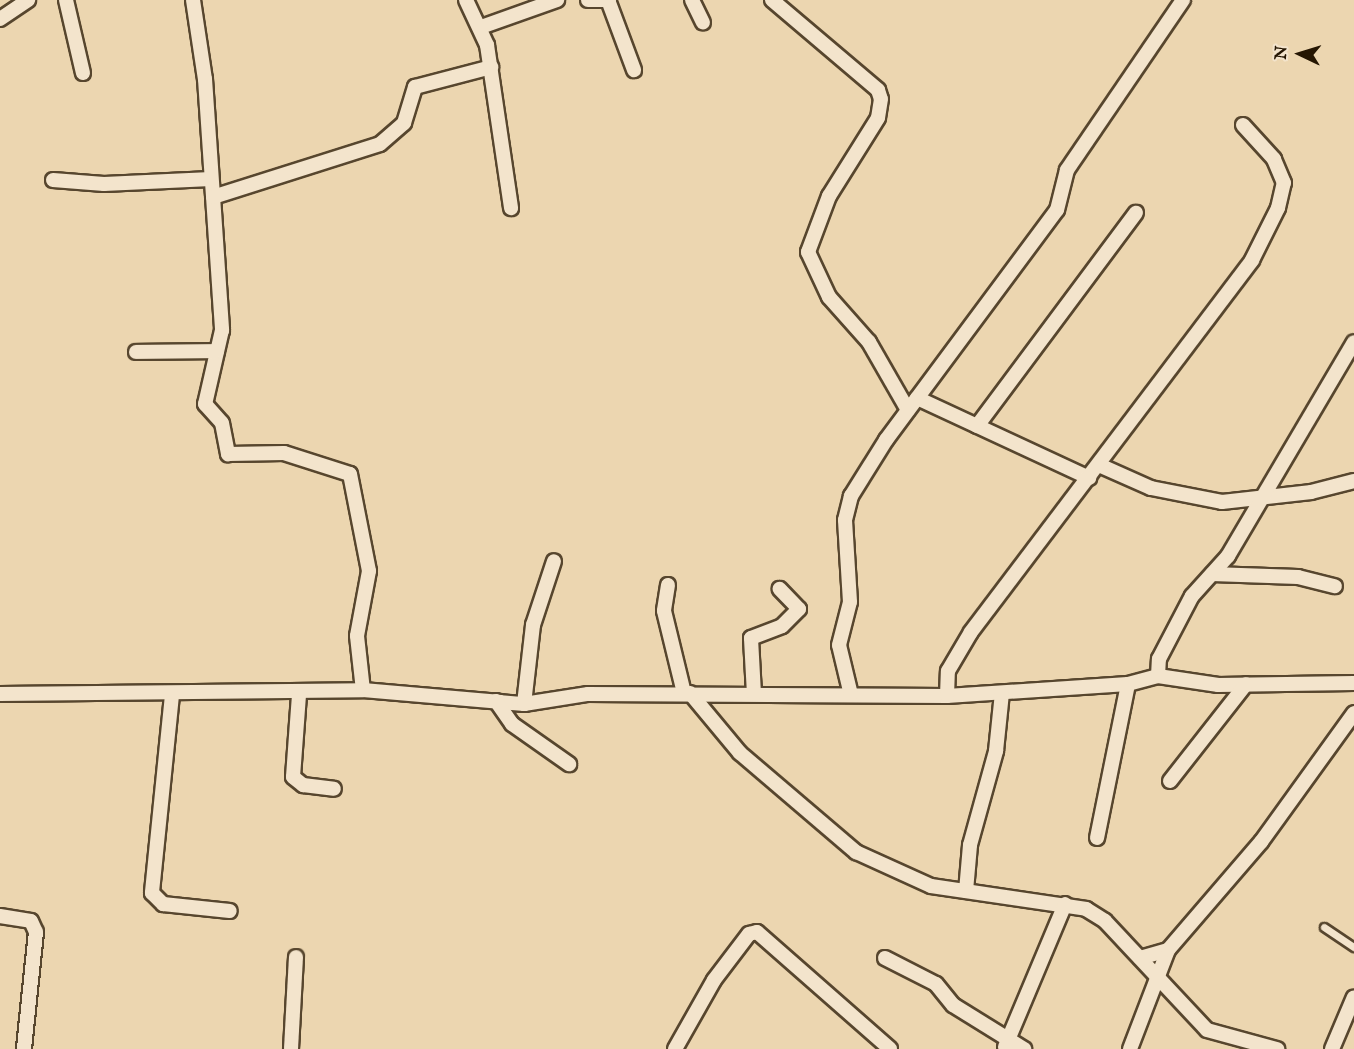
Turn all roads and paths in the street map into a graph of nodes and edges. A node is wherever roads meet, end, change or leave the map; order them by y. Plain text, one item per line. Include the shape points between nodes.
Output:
1 (28, 0) edge
2 (66, 0) edge
3 (193, 0) edge
4 (466, 0) edge
5 (557, 0) edge
6 (588, 0) edge
7 (609, 0) edge
8 (692, 0) edge
9 (772, 0) edge
10 (1184, 0) edge
11 (0, 19) edge
12 (703, 23) dead end
13 (481, 27) junction
14 (491, 67) junction
15 (634, 69) dead end
16 (83, 73) dead end
17 (1243, 125) dead end
18 (211, 179) junction
19 (53, 180) dead end
20 (213, 197) junction
21 (511, 208) dead end
22 (1136, 213) dead end
23 (1354, 342) edge
24 (217, 351) junction
25 (136, 352) dead end
26 (913, 404) junction
27 (977, 426) junction
28 (1099, 465) junction
29 (1089, 478) junction
30 (1354, 481) edge
31 (1257, 500) junction
32 (554, 561) dead end
33 (1212, 574) junction
34 (668, 585) dead end
35 (1335, 586) dead end
36 (780, 589) dead end
37 (1158, 676) junction
38 (1354, 683) edge
39 (1128, 684) junction
40 (1246, 684) junction
41 (363, 690) junction
42 (687, 693) junction
43 (1002, 693) junction
44 (0, 694) edge
45 (754, 694) junction
46 (171, 695) junction
47 (299, 695) junction
48 (851, 695) junction
49 (947, 696) junction
50 (496, 701) junction
51 (524, 704) junction
52 (1354, 713) edge
53 (569, 764) dead end
54 (1170, 781) dead end
55 (334, 789) dead end
56 (1097, 838) dead end
57 (966, 891) junction
58 (1065, 904) junction
59 (230, 911) dead end
60 (0, 916) edge
61 (1324, 927) dead end
62 (1354, 947) edge
63 (1168, 950) junction
64 (296, 957) dead end
65 (885, 958) dead end
66 (1140, 958) junction
67 (1158, 979) junction
68 (1354, 997) edge
69 (1005, 1045) edge
70 (24, 1049) edge
71 (291, 1049) edge
72 (675, 1049) edge
73 (890, 1049) edge
74 (1024, 1049) edge
75 (1130, 1049) edge
76 (1277, 1049) edge
77 (1332, 1049) edge

1 - 11 street
2 - 16 street
3 - 18 street
4 - 13 street
5 - 13 street
6 - 7 street
7 - 15 street
8 - 12 street
9 - 26 street via 878,90 878,118 829,196 808,252 830,297 869,342
10 - 26 street via 1067,170 1057,210
13 - 14 street
14 - 20 street via 415,87 404,123 380,144
14 - 21 street
17 - 28 street via 1282,174 1278,208 1252,260
18 - 19 street via 104,184
18 - 20 street
20 - 24 street via 222,330
22 - 27 street
23 - 31 street via 1342,369
24 - 25 street
24 - 41 street via 205,404 222,423 228,454 284,453 350,474 369,571 357,636
26 - 27 street
26 - 48 street via 851,496 844,520 851,578 839,645
27 - 29 street
28 - 29 street
28 - 31 street via 1179,495 1222,502
29 - 49 street via 971,632 948,671
30 - 31 street
31 - 33 street
32 - 51 street via 533,625
33 - 35 street via 1298,577
33 - 37 street via 1192,596 1167,643
34 - 42 street via 664,611
36 - 45 street via 799,609 782,626 751,638
37 - 39 street
37 - 40 street
38 - 40 street
39 - 43 street
39 - 56 street
40 - 54 street
41 - 47 street
41 - 50 street
42 - 45 street
42 - 51 street via 588,694
42 - 57 street via 740,753 821,827 891,871
43 - 49 street
43 - 57 street via 996,751 970,845
44 - 46 street
45 - 48 street
46 - 47 street
46 - 59 street via 152,893 163,904
47 - 55 street via 294,777 303,785
48 - 49 street
50 - 51 street
50 - 53 street via 512,724
52 - 63 street via 1261,842
57 - 58 street
58 - 66 street via 1105,921
58 - 69 street
60 - 70 street via 27,920 36,932
61 - 62 lane
63 - 66 street
63 - 67 street
64 - 71 street
65 - 69 street via 936,984 953,1005
66 - 67 street
67 - 75 street
67 - 76 street via 1207,1030
68 - 77 street
69 - 74 street
72 - 73 street via 714,980 749,934 757,932

